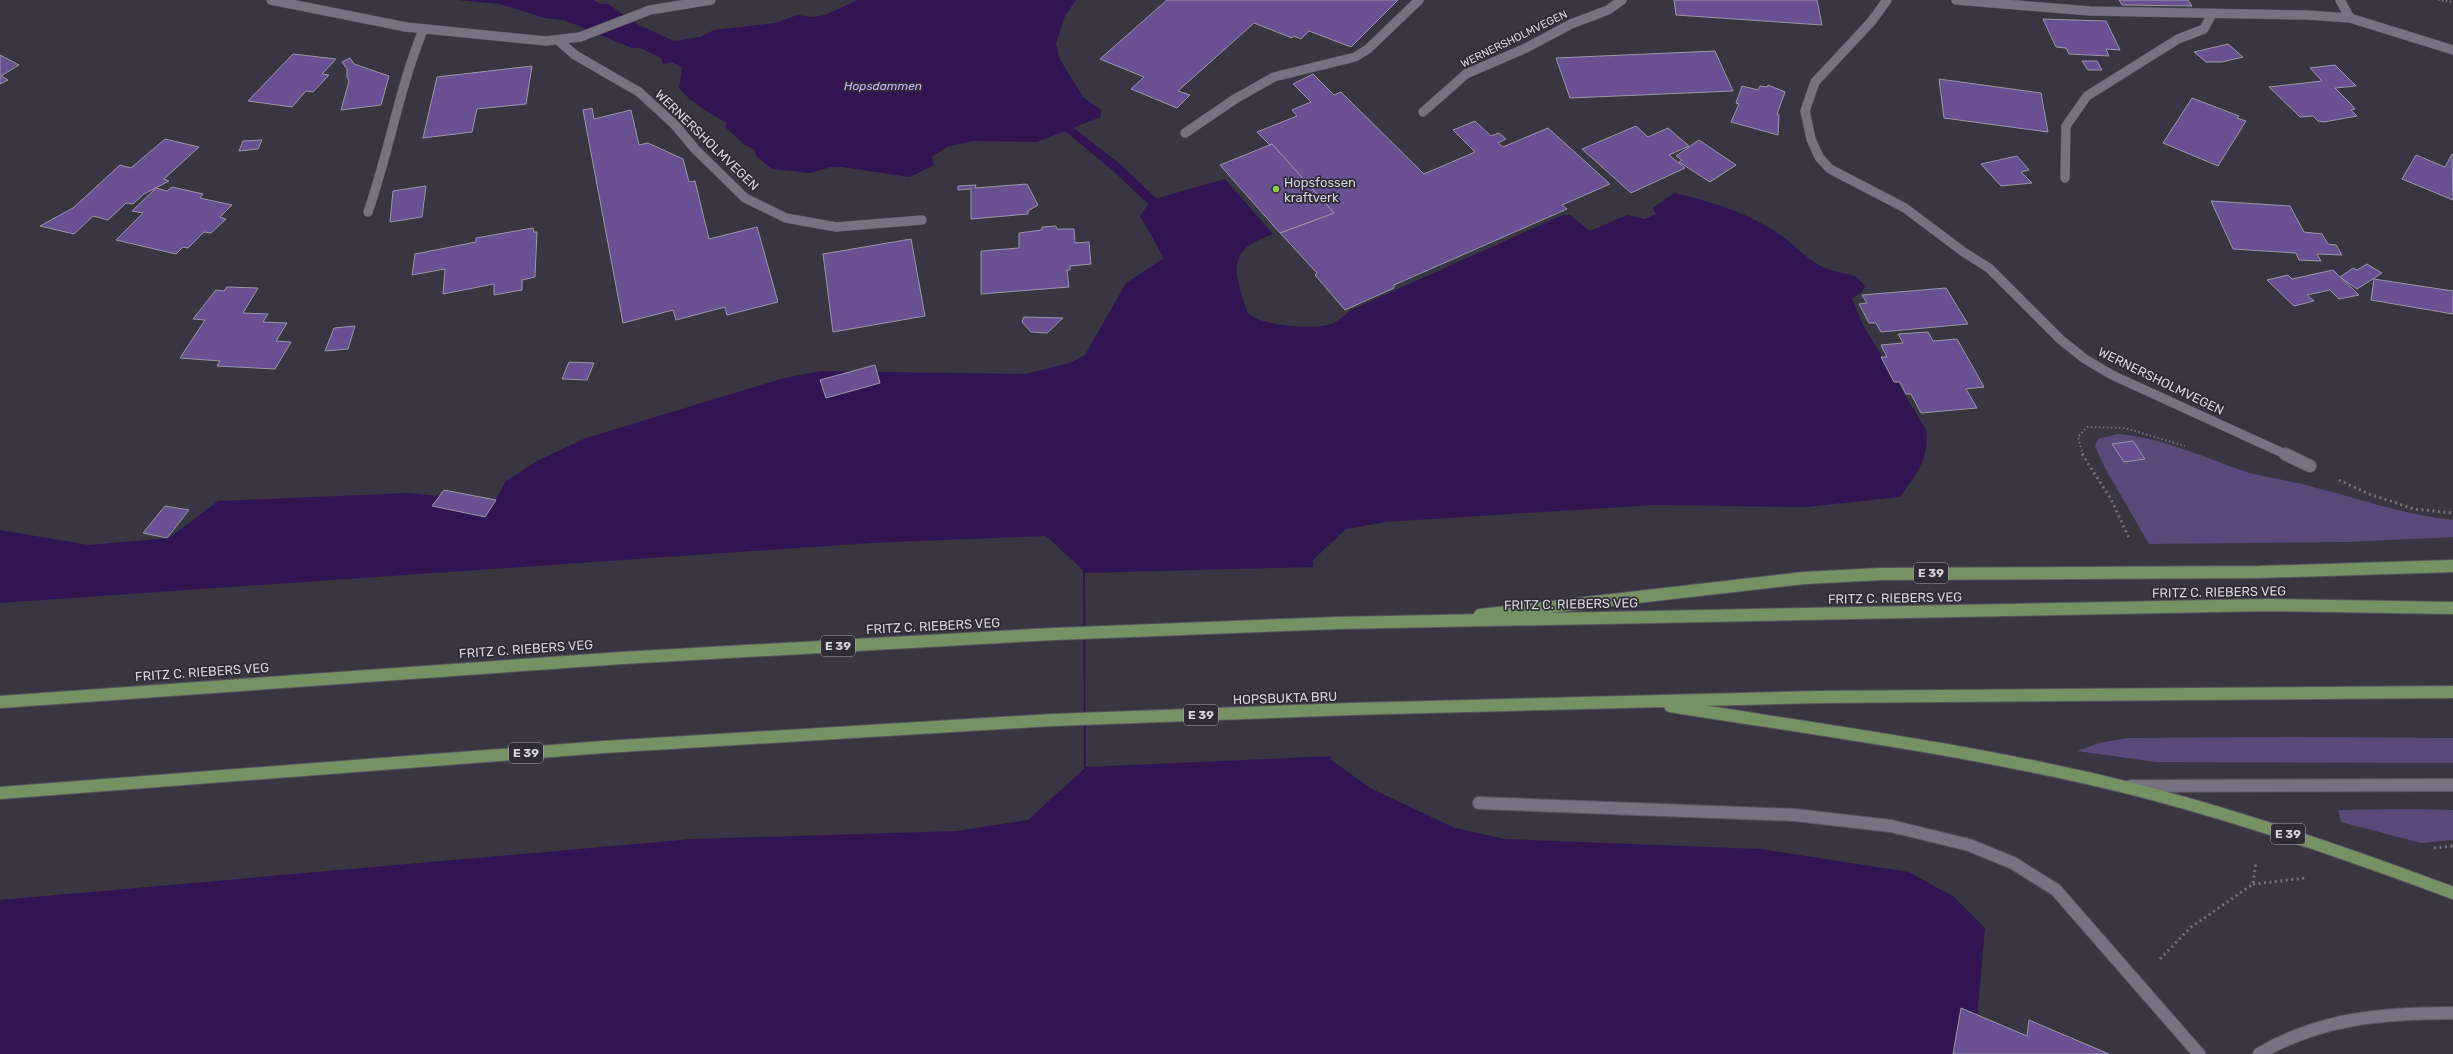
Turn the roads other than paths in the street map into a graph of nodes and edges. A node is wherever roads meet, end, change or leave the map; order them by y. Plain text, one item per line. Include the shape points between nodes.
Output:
1 (271, 0) edge
2 (711, 0) edge
3 (1419, 0) edge
4 (1622, 0) edge
5 (1887, 0) edge
6 (1956, 0) edge
7 (2340, 0) edge
8 (2212, 14) junction
9 (2350, 18) junction
10 (423, 30) junction
11 (559, 41) junction
12 (2453, 50) edge
13 (1423, 112) dead end
14 (1185, 133) dead end
15 (2065, 178) dead end
16 (368, 212) dead end
17 (922, 220) dead end
18 (2310, 466) road end
19 (2453, 566) edge
20 (2453, 608) edge
21 (1412, 622) junction
22 (2453, 692) edge
23 (1642, 701) junction
24 (0, 702) edge
25 (2453, 785) edge
26 (2120, 786) junction
27 (0, 793) edge
28 (1479, 803) dead end
29 (2453, 893) edge
30 (2453, 1013) edge
31 (2199, 1054) edge
32 (2259, 1054) edge

1 - 10 street
2 - 11 street via 634,15 580,37
3 - 14 street via 1368,49 1355,57 1274,77
4 - 13 street, WERNERSHOLMVEGEN via 1608,10 1571,24 1526,48 1466,74
5 - 18 street, WERNERSHOLMVEGEN via 1871,22 1816,82 1807,100 1806,111 1810,132 1819,157 1830,169 1860,187 1905,208 1989,268 2061,340 2085,358 2124,380
6 - 8 street via 2090,11
7 - 9 street
8 - 9 street
8 - 15 street via 2204,28 2163,47 2087,96 2066,126
9 - 12 street
10 - 11 street via 528,41
10 - 16 street via 409,64 383,170
11 - 17 street, WERNERSHOLMVEGEN via 575,55 639,92 675,125 695,149 745,198 786,218 836,228
19 - 21 highway, E 39 via 2259,572 1881,574 1796,579
20 - 21 highway, FRITZ C. RIEBERS VEG / E 39 via 2268,605
21 - 24 highway, FRITZ C. RIEBERS VEG / E 39 via 1054,634 622,658
22 - 23 highway, E 39 via 1819,697
23 - 26 highway, E 39 via 1956,752
23 - 27 highway, HOPSBUKTA BRU / E 39 via 1052,720 604,747
25 - 26 street
26 - 29 highway, E 39 via 2220,813 2346,852
28 - 31 street via 1795,815 1891,826 1969,845 2013,863 2056,890
30 - 32 street via 2410,1012 2337,1021 2278,1040

